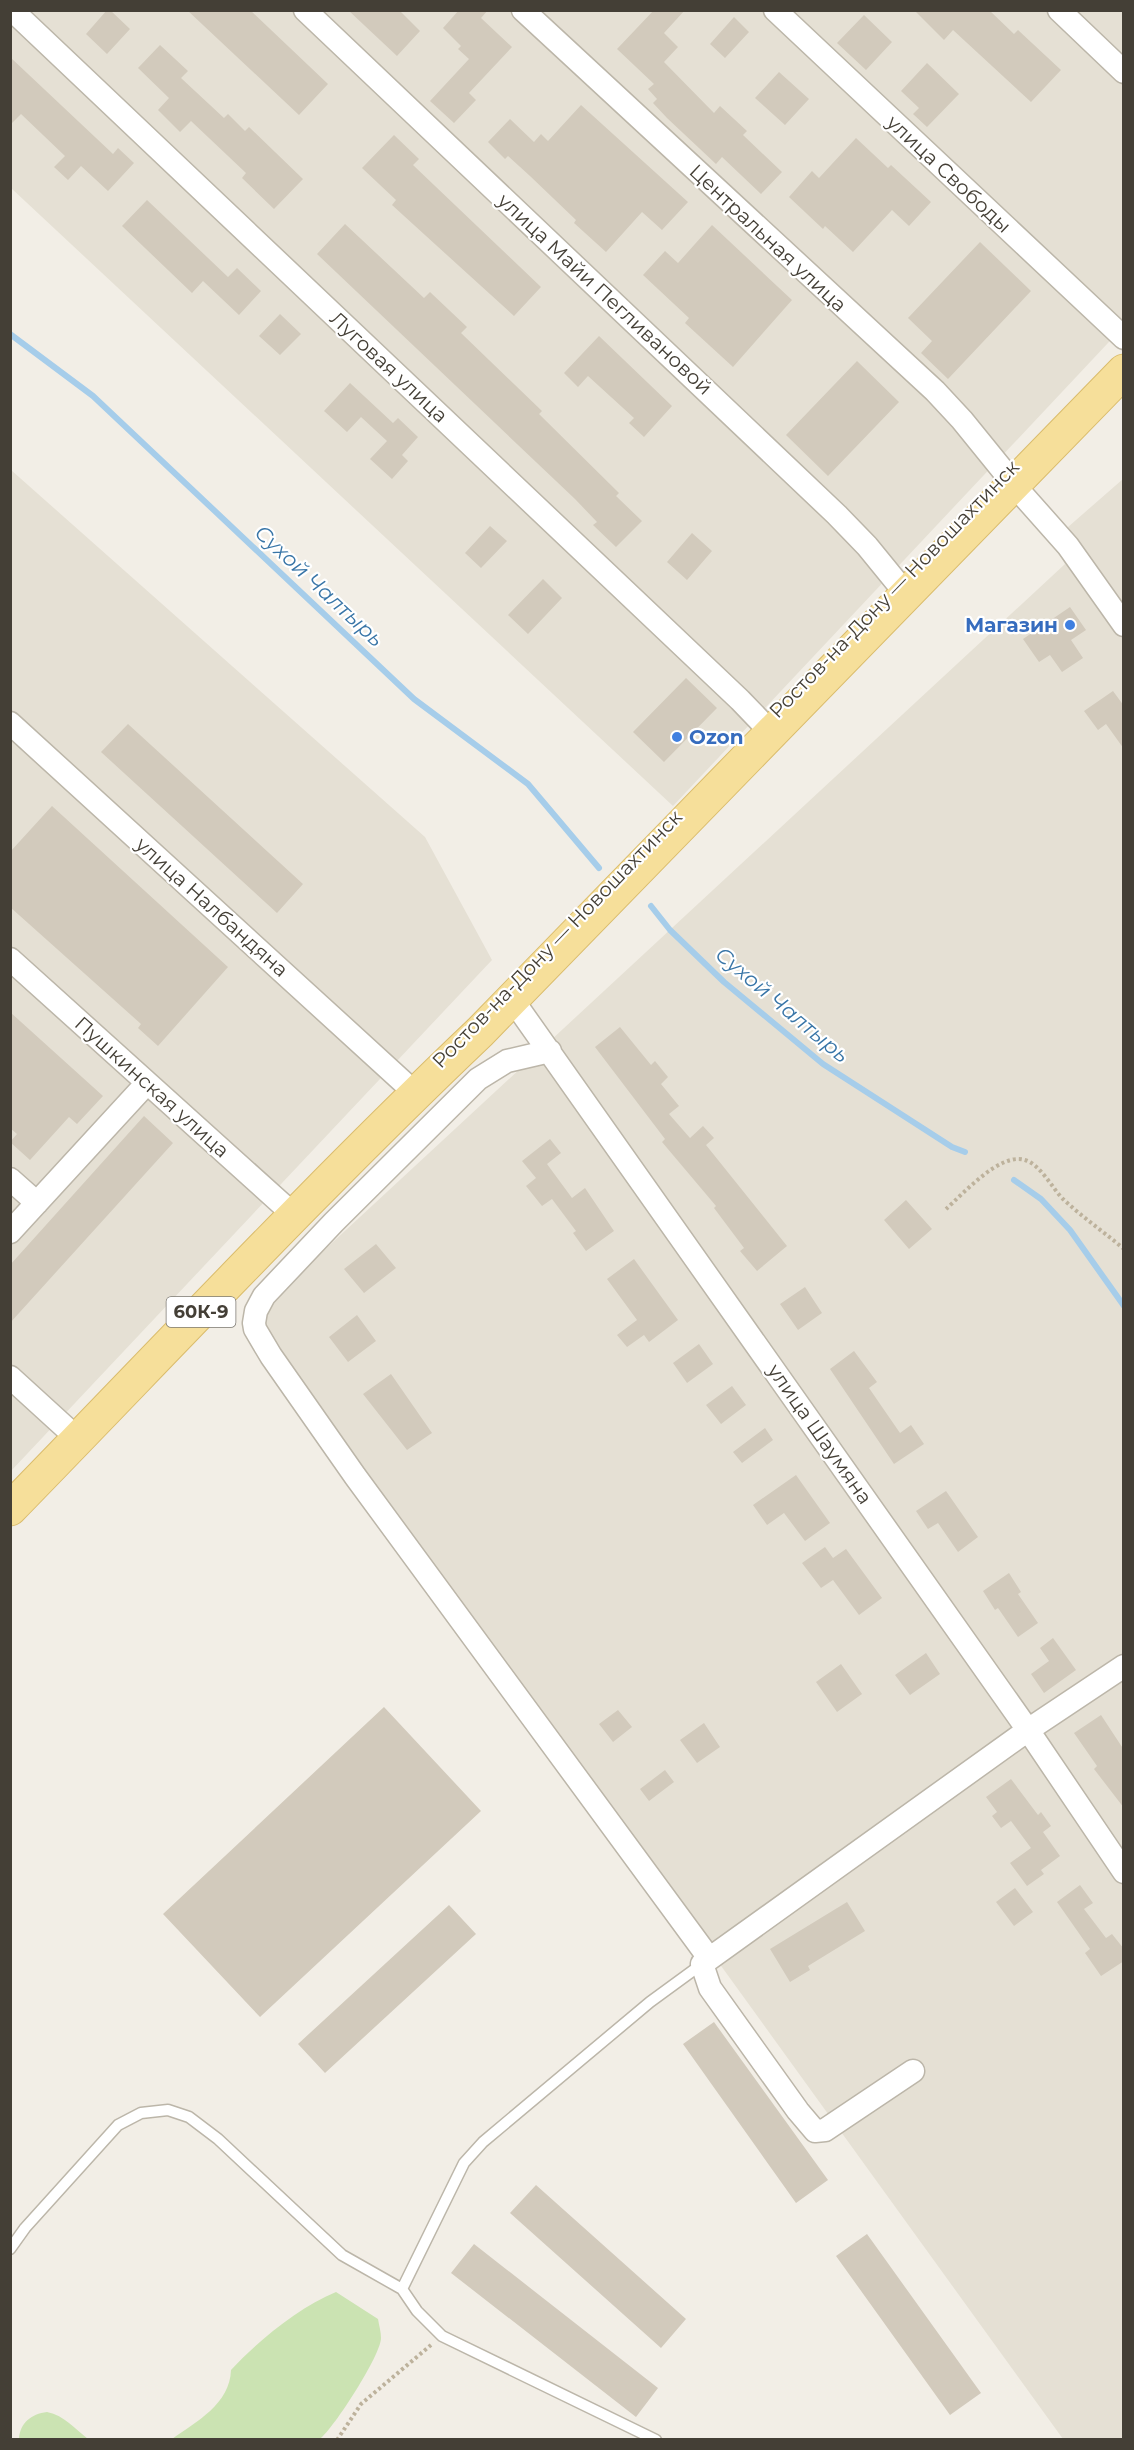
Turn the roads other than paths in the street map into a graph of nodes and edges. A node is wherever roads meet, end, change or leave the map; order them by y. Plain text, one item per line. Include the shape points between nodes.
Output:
1 (12, 10) edge
2 (305, 10) edge
3 (523, 10) edge
4 (775, 10) edge
5 (1059, 10) edge
6 (1124, 72) edge
7 (1124, 338) edge
8 (1124, 348) edge
9 (1124, 371) edge
10 (1009, 479) junction
11 (898, 584) junction
12 (1124, 625) edge
13 (10, 723) edge
14 (764, 725) junction
15 (10, 959) edge
16 (512, 999) junction
17 (550, 1051) junction
18 (147, 1083) junction
19 (413, 1091) junction
20 (392, 1116) junction
21 (10, 1179) edge
22 (37, 1203) junction
23 (294, 1215) junction
24 (10, 1232) edge
25 (10, 1377) edge
26 (78, 1439) junction
27 (10, 1509) edge
28 (1124, 1666) edge
29 (1028, 1730) junction
30 (1124, 1872) edge
31 (705, 1961) junction
32 (913, 2071) dead end
33 (10, 2249) edge
34 (402, 2289) junction
35 (656, 2439) edge

1 - 14 street, Луговая улица
2 - 11 street, улица Майи Пегливановой via 837,515
3 - 10 street, Центральная улица via 934,392
4 - 7 street, улица Свободы
5 - 6 street
8 - 10 main road, Ростов-на-Дону — Новошахтинск / 60К-9
9 - 10 main road, Ростов-на-Дону — Новошахтинск / 60К-9
10 - 11 main road, Ростов-на-Дону — Новошахтинск / 60К-9
10 - 12 street, Центральная улица via 1068,546
10 - 16 main road, Ростов-на-Дону — Новошахтинск / 60К-9
11 - 14 main road, Ростов-на-Дону — Новошахтинск / 60К-9
13 - 19 street, улица Налбандяна
14 - 19 main road, Ростов-на-Дону — Новошахтинск / 60К-9 via 472,1025
15 - 18 street, Пушкинская улица
16 - 17 street, улица Шаумяна
16 - 20 main road, Ростов-на-Дону — Новошахтинск / 60К-9
17 - 29 street, улица Шаумяна
17 - 31 street via 507,1060 455,1099 264,1296 256,1311 255,1329 355,1476
18 - 22 street
18 - 23 street, Пушкинская улица
19 - 20 main road, Ростов-на-Дону — Новошахтинск / 60К-9
20 - 23 main road, Ростов-на-Дону — Новошахтинск / 60К-9
21 - 22 street
22 - 24 street
23 - 26 main road, Ростов-на-Дону — Новошахтинск / 60К-9
25 - 26 street
26 - 27 main road, Ростов-на-Дону — Новошахтинск / 60К-9
28 - 29 street
29 - 30 street, улица Шаумяна
29 - 31 street
31 - 32 street via 716,1997 815,2131 825,2130
31 - 34 lane via 483,2142 464,2163
33 - 34 lane via 118,2125 141,2113 168,2110 189,2117 218,2139 342,2255
34 - 35 lane via 442,2336

